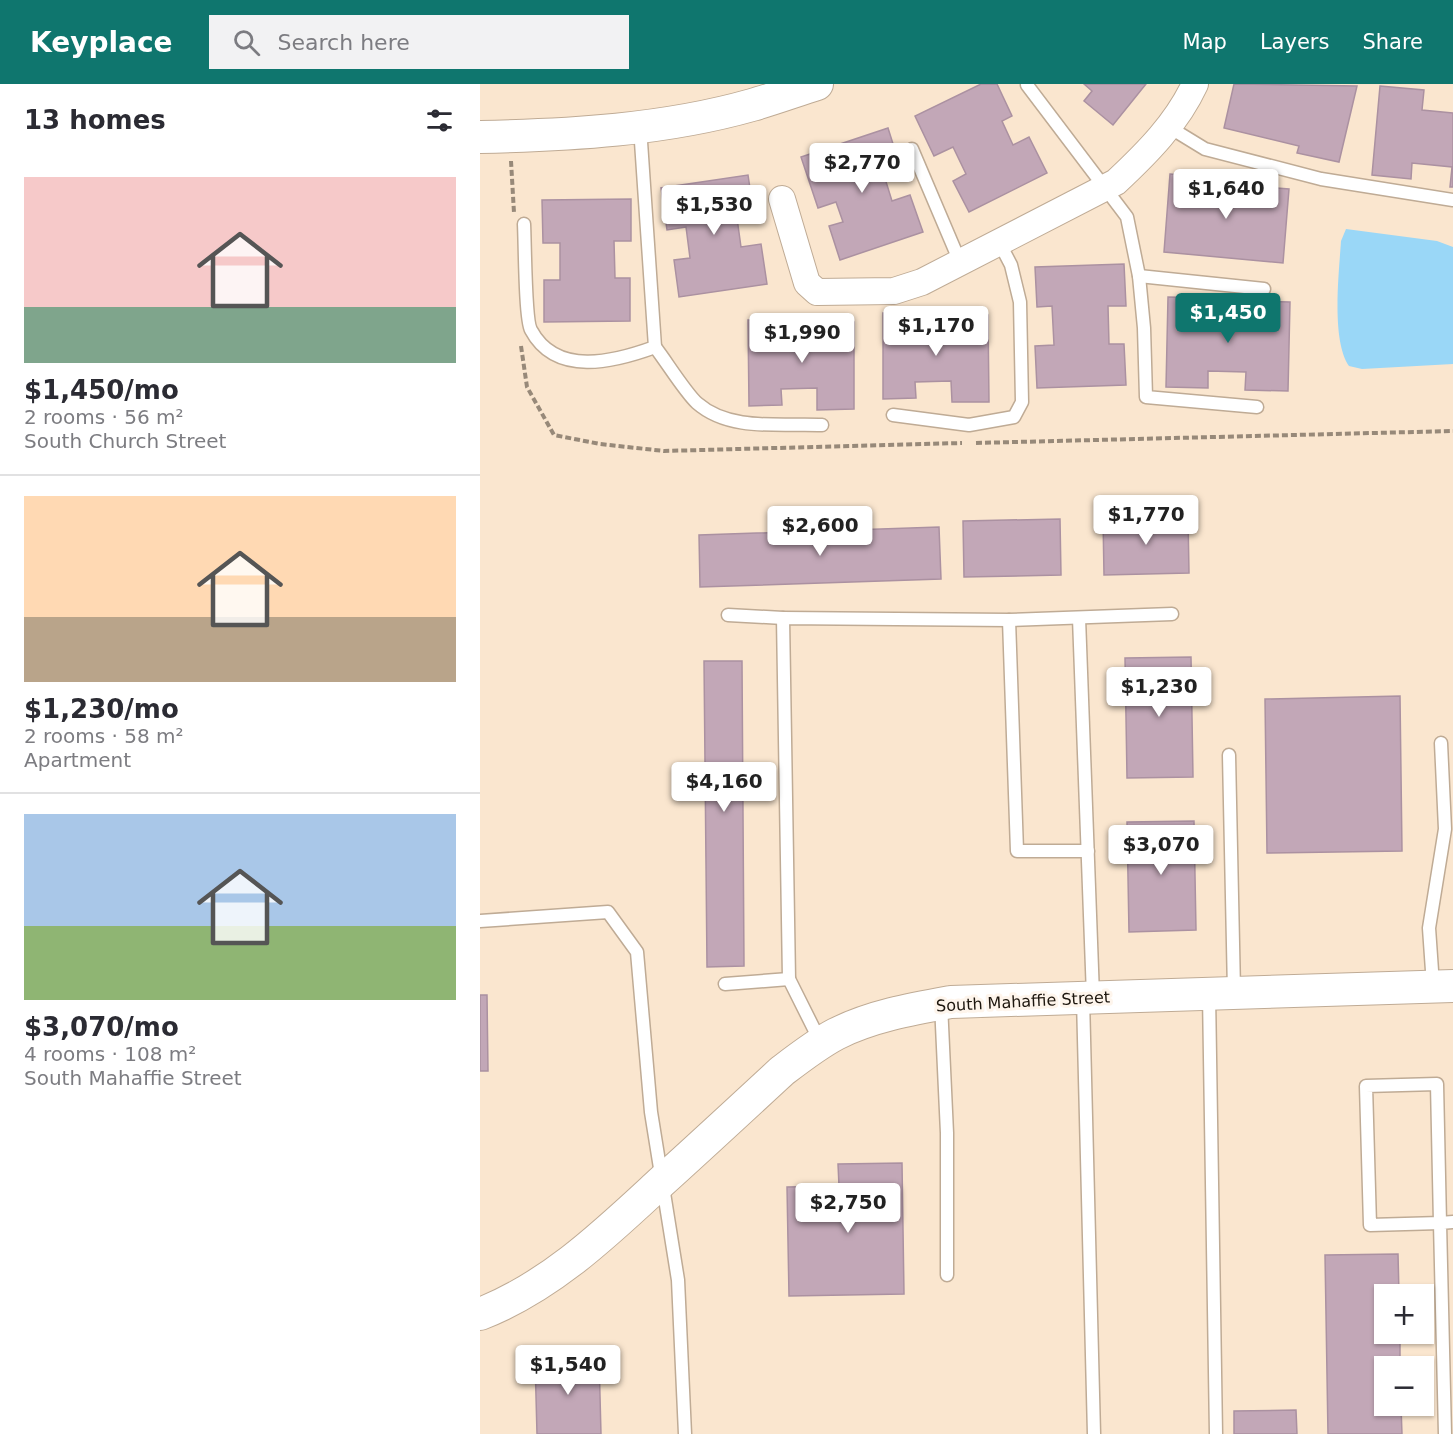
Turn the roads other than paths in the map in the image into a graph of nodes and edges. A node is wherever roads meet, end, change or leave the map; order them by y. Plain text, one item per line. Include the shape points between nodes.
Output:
1 (817, 84) edge
2 (1195, 84) edge
3 (1027, 85) edge
4 (639, 126) junction
5 (1168, 127) junction
6 (480, 137) edge
7 (912, 149) dead end
8 (1105, 188) junction
9 (782, 199) dead end
10 (1453, 200) edge
11 (524, 224) dead end
12 (1007, 237) junction
13 (960, 262) junction
14 (1139, 276) junction
15 (1264, 289) dead end
16 (655, 347) junction
17 (1257, 407) dead end
18 (893, 415) dead end
19 (822, 425) dead end
20 (1173, 614) dead end
21 (728, 615) dead end
22 (783, 618) junction
23 (1079, 618) junction
24 (1009, 620) junction
25 (1441, 743) dead end
26 (1229, 755) dead end
27 (1088, 851) junction
28 (480, 921) edge
29 (789, 979) junction
30 (725, 984) dead end
31 (1443, 986) edge
32 (1222, 993) junction
33 (1088, 997) junction
34 (941, 1004) junction
35 (821, 1043) junction
36 (661, 1182) junction
37 (1447, 1223) edge
38 (947, 1275) dead end
39 (480, 1314) edge
40 (685, 1434) edge
41 (1094, 1434) edge
42 (1216, 1434) edge
43 (1445, 1434) edge

1 - 4 street via 750,105
2 - 5 street via 1186,104
3 - 8 lane
4 - 6 street
4 - 16 lane
5 - 8 street via 1141,159
5 - 10 lane via 1205,149 1311,176
7 - 13 lane
8 - 12 street
8 - 14 lane via 1127,218
9 - 13 street via 807,283 817,292 894,291 922,282
11 - 16 lane via 530,328 549,354 580,363 625,358
12 - 13 street
12 - 18 lane via 1020,302 1022,402 1014,417 969,425
14 - 15 lane
14 - 17 lane via 1146,397
16 - 19 lane via 697,402 728,420
20 - 23 lane
21 - 22 lane
22 - 24 lane
22 - 29 lane
23 - 24 lane
23 - 27 lane
24 - 27 lane via 1017,851
25 - 31 lane via 1445,829 1430,928
26 - 32 lane
27 - 33 lane
28 - 36 lane via 608,912 637,952
29 - 30 lane
29 - 35 lane
31 - 32 street, South Mahaffie Street
32 - 33 street, South Mahaffie Street
32 - 42 lane
33 - 34 street, South Mahaffie Street
33 - 41 lane
34 - 35 street, South Mahaffie Street via 885,1016
34 - 38 lane via 947,1133
35 - 36 street, South Mahaffie Street via 782,1071
36 - 39 street, South Mahaffie Street via 557,1273 504,1305
36 - 40 lane via 678,1280
37 - 37 lane via 1370,1225 1366,1086 1437,1084
37 - 43 lane

